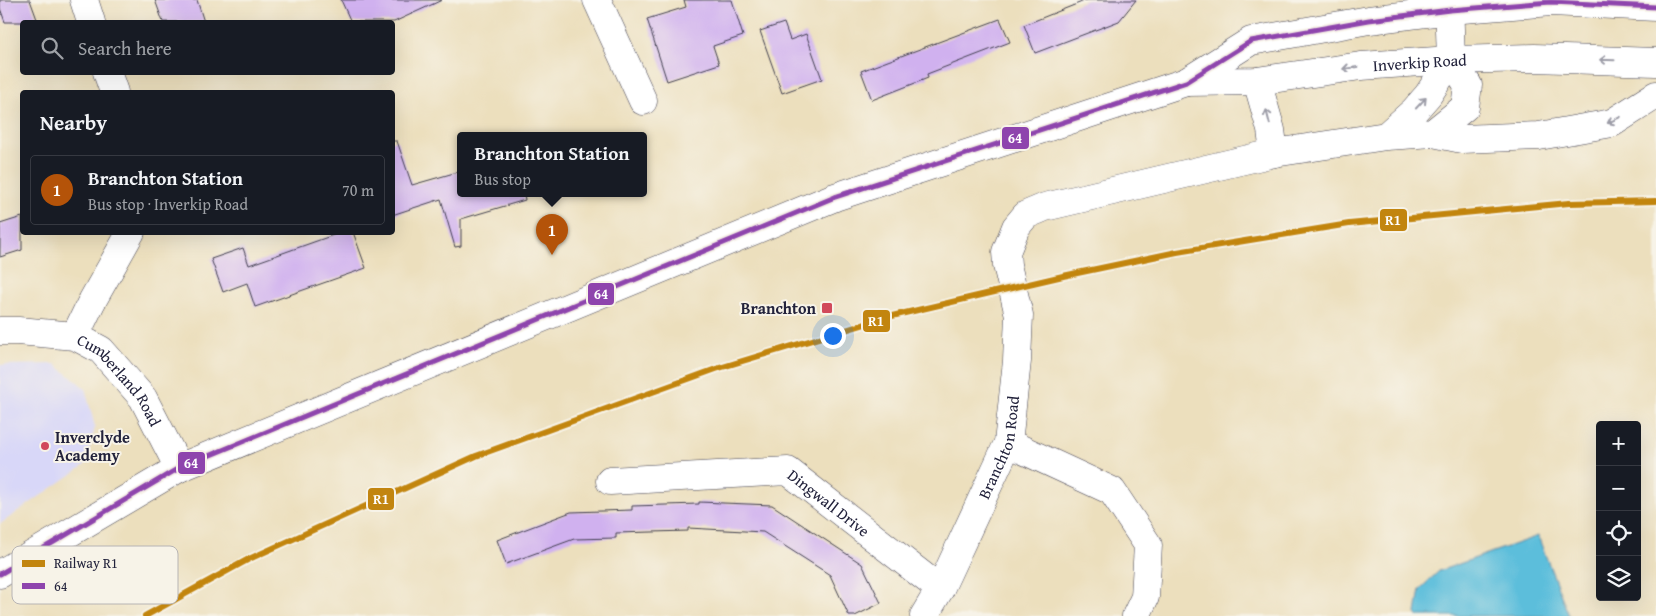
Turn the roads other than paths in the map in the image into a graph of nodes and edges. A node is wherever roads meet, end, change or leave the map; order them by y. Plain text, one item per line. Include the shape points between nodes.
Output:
1 (84, 0) edge
2 (597, 0) edge
3 (1450, 5) edge
4 (1656, 7) edge
5 (90, 20) edge
6 (1451, 60) junction
7 (1656, 62) edge
8 (108, 75) edge
9 (1186, 82) junction
10 (1257, 82) junction
11 (113, 90) edge
12 (1656, 95) edge
13 (644, 101) dead end
14 (1432, 133) junction
15 (1386, 136) junction
16 (1274, 153) junction
17 (129, 235) edge
18 (0, 331) edge
19 (75, 336) junction
20 (1008, 442) junction
21 (179, 468) junction
22 (610, 481) dead end
23 (47, 546) edge
24 (12, 567) edge
25 (0, 574) edge
26 (940, 589) junction
27 (924, 616) edge
28 (1136, 616) edge

1 - 5 main road
2 - 13 main road
3 - 4 main road, Inverkip Road via 1551,2
3 - 6 main road
3 - 9 main road, Inverkip Road via 1251,41
7 -> 6 main road, Inverkip Road via 1534,58
6 -> 10 main road, Inverkip Road via 1362,66
6 - 14 main road via 1468,85 1465,107
15 -> 6 main road via 1428,95
8 - 11 main road
9 - 10 main road, Inverkip Road
9 - 21 main road, Inverkip Road via 835,197
16 -> 10 main road
12 -> 14 main road via 1612,122 1540,136 1462,139
14 - 15 main road
15 - 16 main road
16 - 20 main road, Branchton Road via 1026,215 1016,227 1006,252 1019,315
17 - 19 main road
18 - 19 main road, Cumberland Road
19 - 21 main road, Cumberland Road via 101,350 143,398
20 - 26 main road, Branchton Road
20 - 28 main road via 1112,491 1148,545 1146,597
21 - 23 main road, Inverkip Road
22 - 26 main road, Dingwall Drive via 788,471
24 - 25 main road, Inverkip Road
26 - 27 main road, Branchton Road

